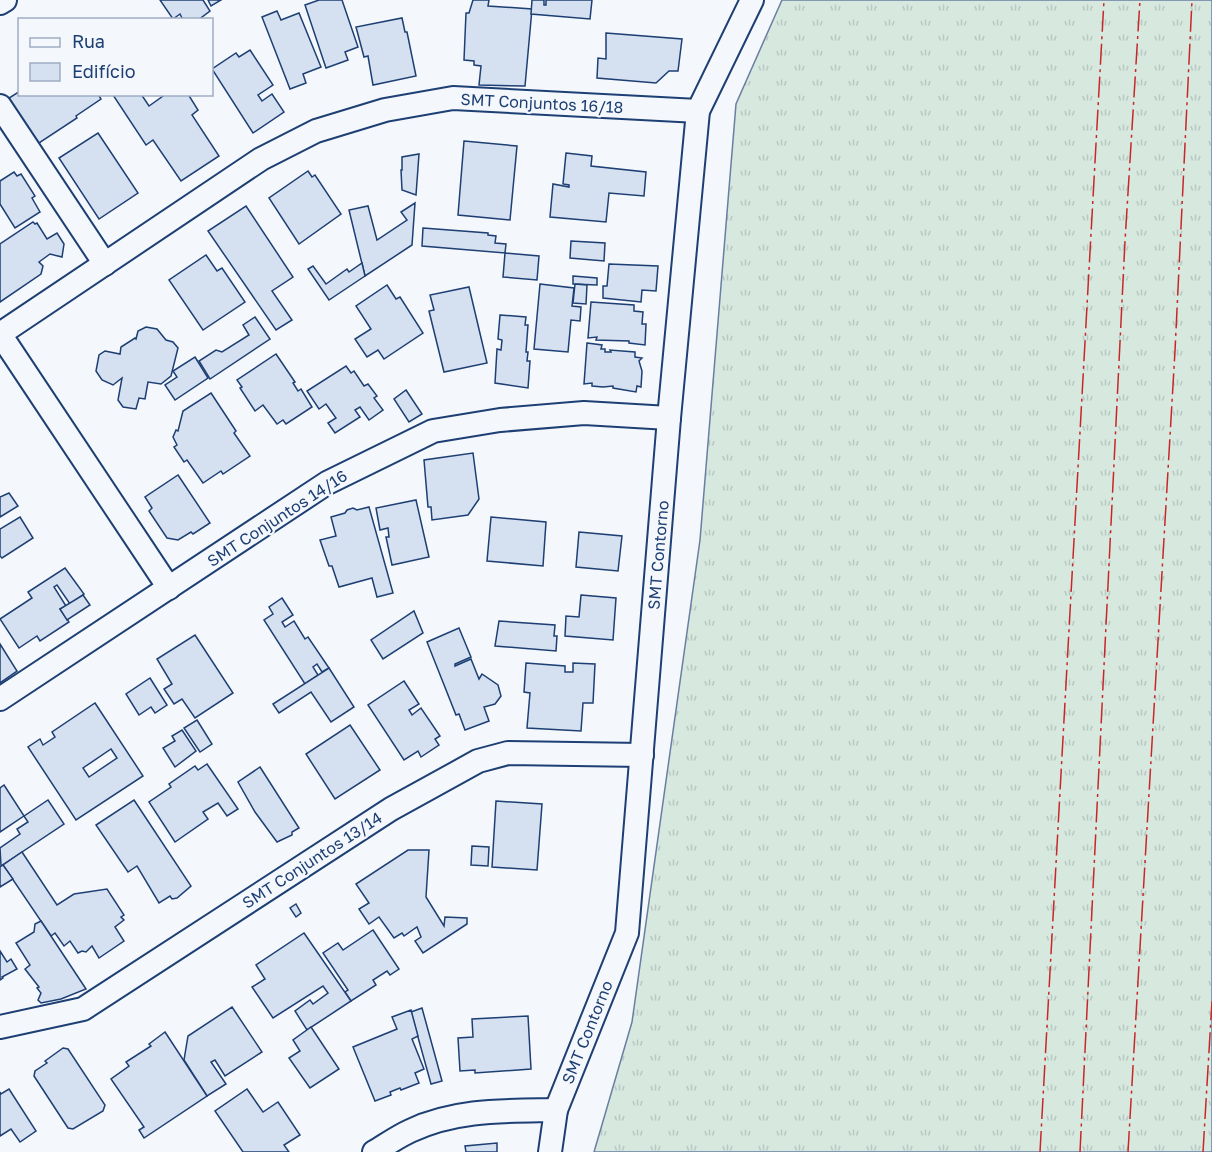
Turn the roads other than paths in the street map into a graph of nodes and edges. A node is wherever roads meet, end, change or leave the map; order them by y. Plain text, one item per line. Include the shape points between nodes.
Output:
1 (5, 0) edge
2 (752, 0) edge
3 (0, 3) edge
4 (0, 106) edge
5 (698, 111) junction
6 (105, 264) junction
7 (0, 334) edge
8 (669, 418) junction
9 (169, 588) junction
10 (0, 699) edge
11 (642, 755) junction
12 (0, 1027) edge
13 (556, 1110) junction
14 (374, 1152) edge
15 (550, 1152) edge

1 - 3 street
2 - 5 street, SMT Contorno
4 - 6 street
5 - 6 street, SMT Conjuntos 16/18 via 453,98 385,110 316,131 261,159
5 - 8 street, SMT Contorno
6 - 7 street, SMT Conjuntos 16/18
7 - 9 street
8 - 9 street, SMT Conjuntos 14/16 via 584,413 433,431 327,483
8 - 11 street, SMT Contorno
9 - 10 street, SMT Conjuntos 14/16
11 - 12 street, SMT Conjuntos 13/14 via 508,753 478,761 391,809 83,1009
11 - 13 street, SMT Contorno via 627,933
13 - 14 street via 484,1111 447,1118 410,1131
13 - 15 street, SMT Contorno

